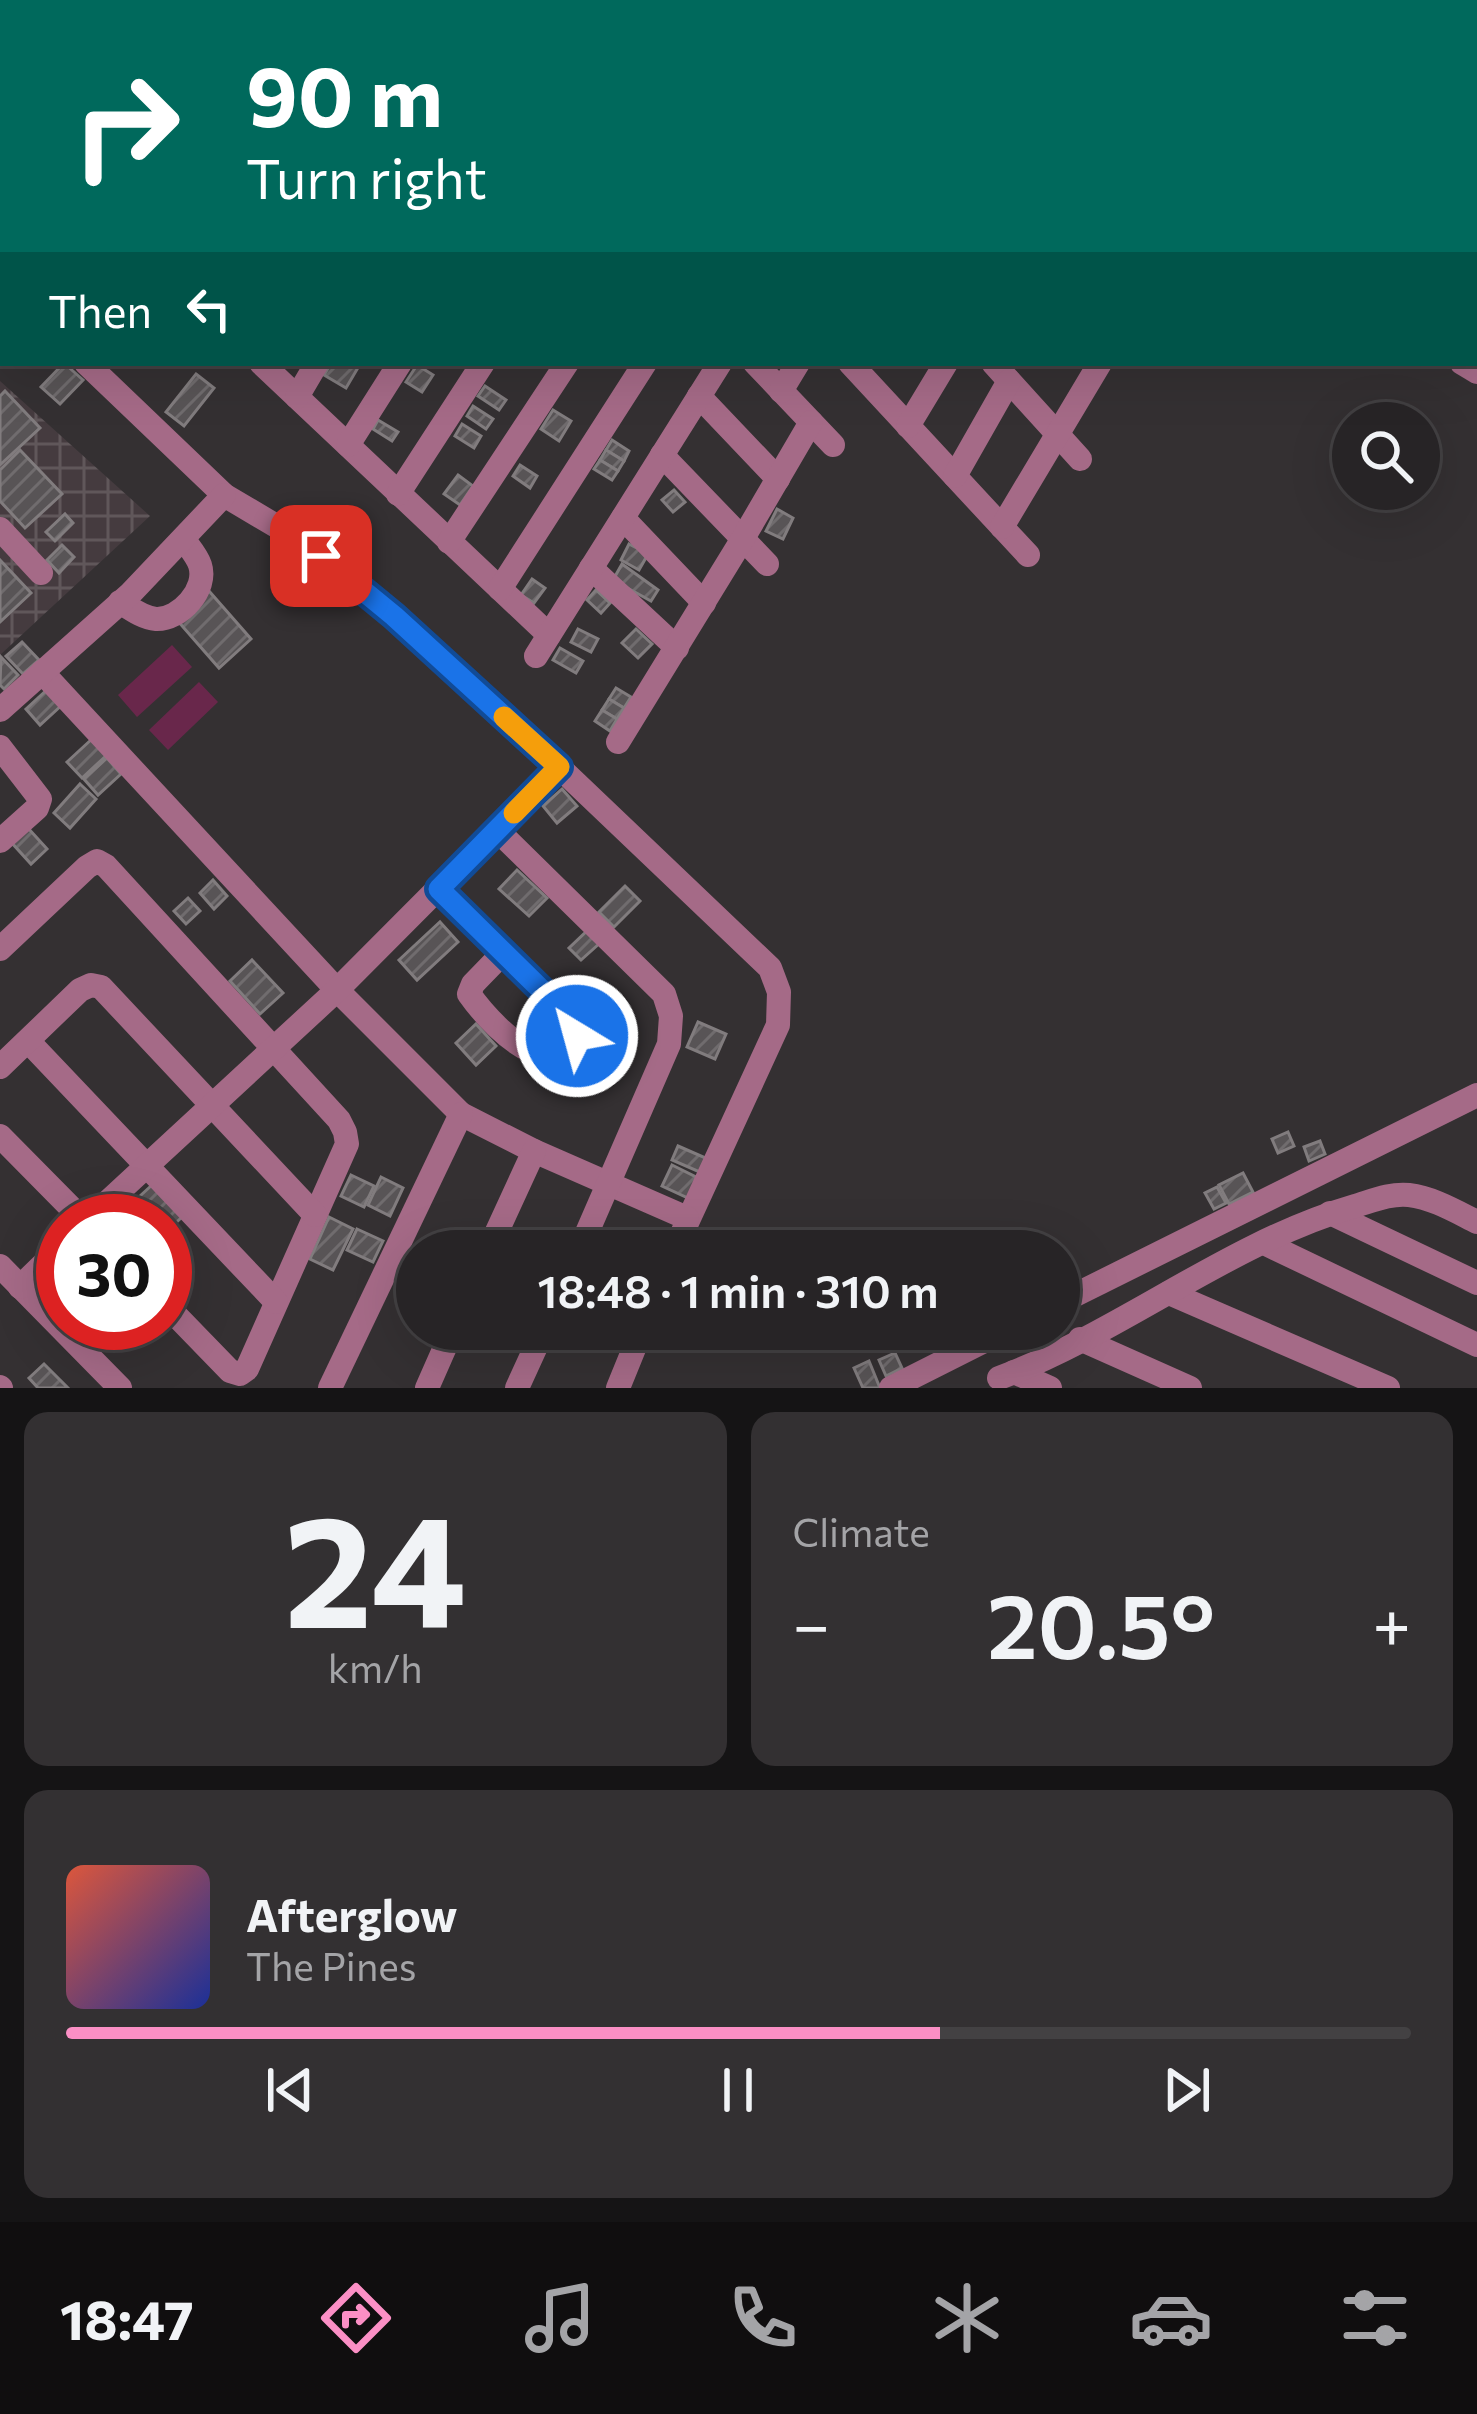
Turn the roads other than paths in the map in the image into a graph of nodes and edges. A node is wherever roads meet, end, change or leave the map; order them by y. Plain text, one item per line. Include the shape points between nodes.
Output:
1 (89, 366) edge
2 (264, 366) edge
3 (315, 366) edge
4 (398, 366) edge
5 (480, 366) edge
6 (563, 366) edge
7 (643, 366) edge
8 (718, 366) edge
9 (758, 366) edge
10 (796, 366) edge
11 (944, 366) edge
12 (1098, 366) edge
13 (860, 367) edge
14 (1001, 372) edge
15 (781, 391) junction
16 (699, 396) junction
17 (297, 397) junction
18 (811, 422) junction
19 (908, 426) junction
20 (1058, 435) junction
21 (833, 445) dead end
22 (348, 446) junction
23 (662, 455) junction
24 (1080, 459) dead end
25 (955, 476) junction
26 (778, 479) junction
27 (398, 494) junction
28 (224, 495) junction
29 (623, 518) junction
30 (1002, 527) junction
31 (0, 529) edge
32 (184, 540) junction
33 (742, 540) junction
34 (448, 542) junction
35 (1028, 555) dead end
36 (766, 564) dead end
37 (591, 568) junction
38 (41, 573) dead end
39 (500, 590) junction
40 (120, 602) junction
41 (704, 603) junction
42 (676, 648) junction
43 (42, 672) junction
44 (0, 710) edge
45 (618, 742) dead end
46 (0, 747) edge
47 (559, 767) junction
48 (497, 830) junction
49 (0, 841) edge
50 (439, 889) junction
51 (0, 949) edge
52 (504, 952) junction
53 (337, 990) junction
54 (28, 1041) junction
55 (274, 1047) junction
56 (0, 1067) edge
57 (1477, 1095) edge
58 (211, 1105) junction
59 (461, 1114) junction
60 (0, 1136) edge
61 (533, 1151) junction
62 (145, 1166) junction
63 (610, 1184) junction
64 (58, 1194) edge
65 (114, 1194) edge
66 (1330, 1213) junction
67 (315, 1215) junction
68 (687, 1218) junction
69 (1477, 1222) edge
70 (497, 1230) edge
71 (589, 1230) edge
72 (682, 1230) edge
73 (1264, 1243) junction
74 (0, 1266) edge
75 (36, 1271) edge
76 (1477, 1283) edge
77 (20, 1287) junction
78 (1169, 1293) junction
79 (1080, 1294) edge
80 (276, 1302) junction
81 (192, 1332) edge
82 (1080, 1339) joint
83 (1477, 1345) edge
84 (444, 1350) edge
85 (535, 1350) edge
86 (633, 1350) edge
87 (966, 1350) edge
88 (1057, 1350) edge
89 (120, 1388) edge
90 (330, 1388) edge
91 (427, 1388) edge
92 (518, 1388) edge
93 (618, 1388) edge
94 (891, 1388) edge
95 (1050, 1388) edge
96 (1190, 1388) edge
97 (1388, 1388) edge

1 - 28 street
2 - 17 street
3 - 17 street
4 - 22 street
5 - 27 street
6 - 34 street
7 - 39 street
8 - 16 street
9 - 15 street
10 - 15 street
11 - 19 street
12 - 20 street
13 - 19 street
14 - 20 street
14 - 25 street
15 - 18 street
16 - 23 street
16 - 26 street
17 - 22 street
18 - 21 street
18 - 26 street
19 - 25 street
20 - 24 street
20 - 30 street
22 - 27 street
23 - 29 street
23 - 33 street
25 - 30 street
26 - 33 street
27 - 34 street
28 - 32 street
28 - 47 street via 343,572
29 - 37 street
29 - 41 street
30 - 35 street
31 - 38 street
32 - 40 street
32 - 40 street via 202,568 188,603 160,620
33 - 36 street
33 - 41 street
34 - 39 street
37 - 39 street via 543,645
37 - 42 street
40 - 43 street
41 - 42 street
42 - 45 street
43 - 44 street
43 - 53 street
46 - 49 street via 40,799
47 - 48 street
47 - 68 street via 770,968 779,992 778,1025
48 - 50 street
48 - 63 street via 664,994 669,1044
50 - 52 street
50 - 53 street
51 - 55 street via 98,861
52 - 52 street via 574,1024 568,1059 519,1044 469,994
53 - 55 street
53 - 59 street
54 - 56 street
54 - 58 street via 80,990 100,987
54 - 62 street
55 - 58 street
55 - 67 street via 345,1132
57 - 79 street
58 - 62 street
58 - 67 street
59 - 61 street
59 - 90 street
60 - 64 street
61 - 63 street
61 - 70 street
62 - 65 street
62 - 80 street
63 - 68 street
63 - 71 street
66 - 69 street via 1407,1195
66 - 73 street
66 - 76 street
67 - 80 street
68 - 72 street
73 - 78 street
73 - 83 street
74 - 77 street
75 - 77 street
77 - 89 street
78 - 82 street
78 - 97 street
80 - 81 street via 240,1374
82 - 96 street
84 - 91 street
85 - 92 street
86 - 93 street
87 - 94 street
88 - 95 street via 1006,1375

